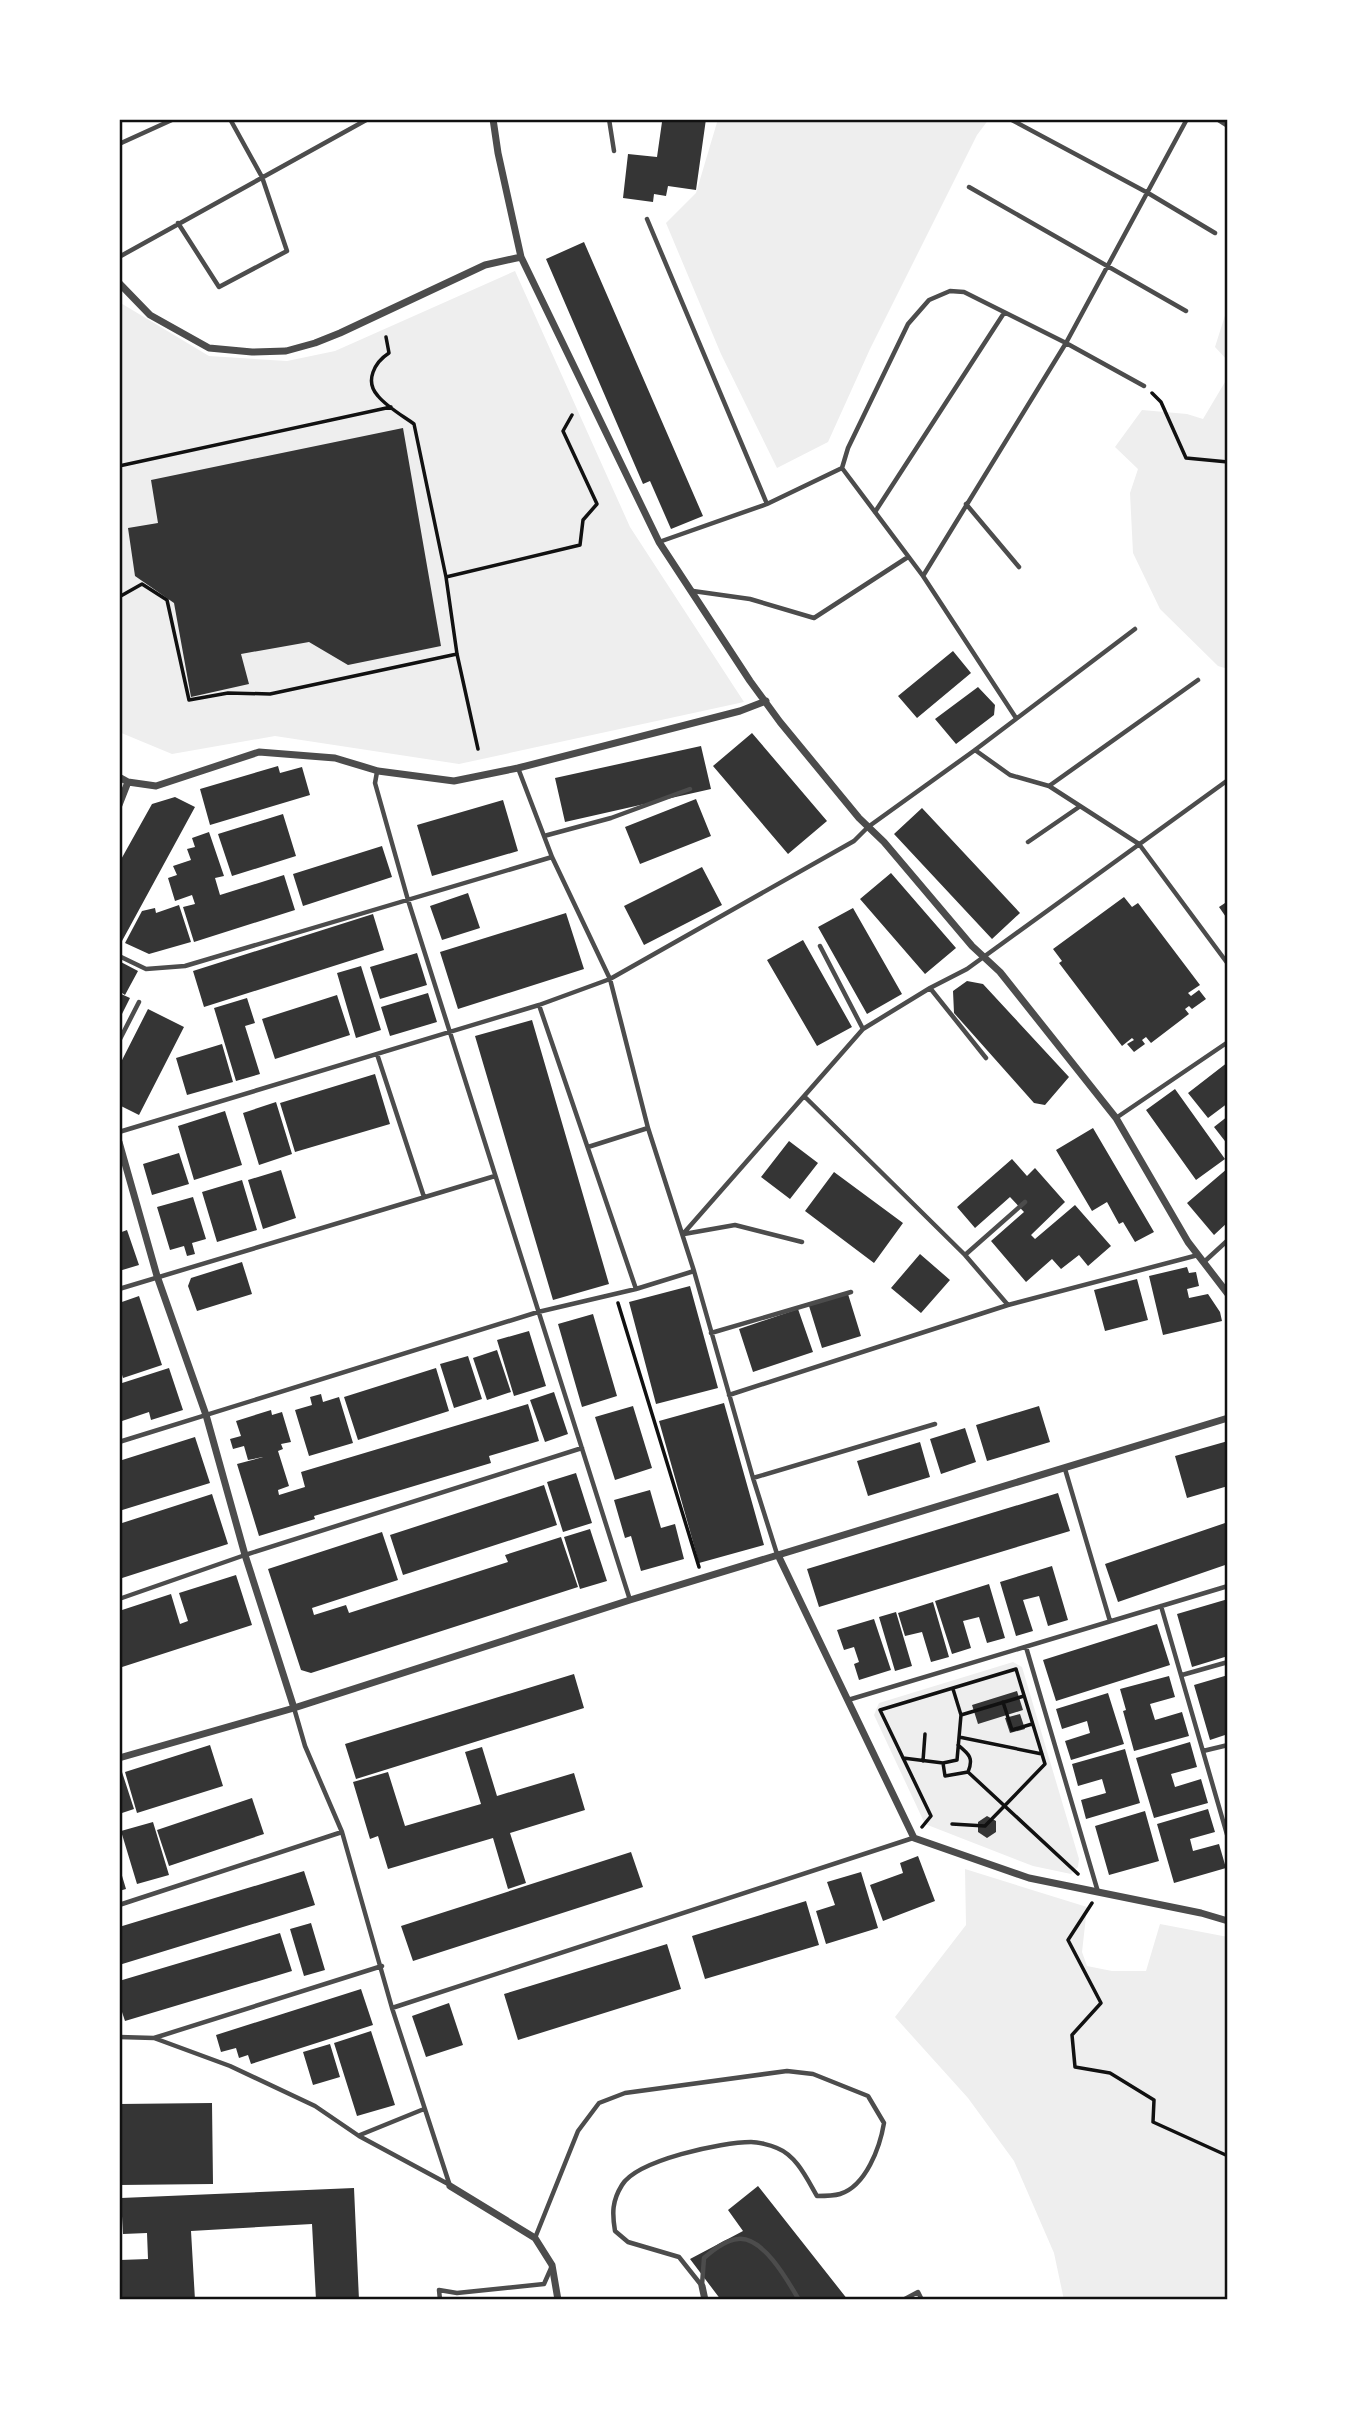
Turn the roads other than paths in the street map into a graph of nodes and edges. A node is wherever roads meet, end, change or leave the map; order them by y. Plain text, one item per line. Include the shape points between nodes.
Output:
1 (174, 119) edge
2 (230, 119) edge
3 (368, 119) edge
4 (493, 119) edge
5 (609, 119) edge
6 (1010, 119) edge
7 (1187, 119) edge
8 (1217, 119) edge
9 (1228, 126) edge
10 (119, 144) edge
11 (614, 151) dead end
12 (262, 177) junction
13 (969, 187) dead end
14 (1148, 193) junction
15 (647, 219) dead end
16 (177, 223) junction
17 (1215, 233) dead end
18 (119, 257) edge
19 (521, 257) junction
20 (1109, 266) junction
21 (119, 283) edge
22 (1186, 311) dead end
23 (1004, 313) junction
24 (1066, 343) junction
25 (1144, 386) road end
26 (842, 468) junction
27 (767, 504) junction
28 (966, 504) junction
29 (875, 512) junction
30 (659, 542) junction
31 (908, 557) junction
32 (1019, 567) dead end
33 (923, 576) junction
34 (693, 591) junction
35 (1135, 629) dead end
36 (1198, 680) dead end
37 (766, 701) junction
38 (1016, 718) junction
39 (975, 750) junction
40 (518, 768) junction
41 (377, 771) junction
42 (119, 778) edge
43 (1228, 780) edge
44 (128, 782) junction
45 (1049, 786) junction
46 (690, 789) dead end
47 (119, 804) edge
48 (1079, 807) junction
49 (868, 827) junction
50 (544, 836) junction
51 (1028, 842) dead end
52 (1139, 845) junction
53 (552, 857) junction
54 (408, 900) junction
55 (820, 946) dead end
56 (119, 956) edge
57 (985, 957) junction
58 (1228, 964) edge
59 (610, 979) junction
60 (930, 988) junction
61 (139, 1002) dead end
62 (540, 1005) junction
63 (863, 1029) junction
64 (450, 1031) junction
65 (119, 1041) edge
66 (1228, 1042) edge
67 (377, 1054) junction
68 (986, 1058) dead end
69 (804, 1096) junction
70 (1116, 1118) junction
71 (648, 1128) junction
72 (119, 1132) edge
73 (119, 1142) edge
74 (588, 1147) junction
75 (495, 1175) junction
76 (424, 1197) junction
77 (1025, 1202) dead end
78 (683, 1235) junction
79 (1228, 1240) edge
80 (802, 1242) dead end
81 (965, 1255) junction
82 (1198, 1255) junction
83 (1204, 1262) junction
84 (694, 1271) junction
85 (157, 1276) junction
86 (119, 1289) edge
87 (636, 1289) junction
88 (851, 1292) dead end
89 (1228, 1294) edge
90 (1008, 1305) junction
91 (538, 1312) junction
92 (711, 1333) junction
93 (729, 1395) junction
94 (206, 1415) junction
95 (1228, 1418) edge
96 (935, 1424) dead end
97 (119, 1442) edge
98 (582, 1448) junction
99 (1064, 1468) junction
100 (753, 1478) junction
101 (245, 1555) junction
102 (778, 1555) junction
103 (1228, 1586) edge
104 (119, 1599) edge
105 (630, 1600) junction
106 (1161, 1606) junction
107 (1110, 1621) junction
108 (1026, 1647) junction
109 (1228, 1662) edge
110 (1181, 1675) junction
111 (848, 1700) junction
112 (294, 1708) junction
113 (1228, 1745) edge
114 (1203, 1751) junction
115 (119, 1758) edge
116 (342, 1832) junction
117 (914, 1838) junction
118 (1228, 1838) edge
119 (1098, 1892) junction
120 (119, 1905) edge
121 (1228, 1920) edge
122 (382, 1966) junction
123 (392, 2008) junction
124 (119, 2037) edge
125 (154, 2038) junction
126 (424, 2109) junction
127 (359, 2136) junction
128 (450, 2186) junction
129 (536, 2238) junction
130 (552, 2265) junction
131 (702, 2286) junction
132 (440, 2300) edge
133 (558, 2300) edge
134 (705, 2300) edge
135 (799, 2300) edge
136 (903, 2300) edge
137 (922, 2300) edge

1 - 10 lane
2 - 12 lane
3 - 12 lane
4 - 19 street
5 - 11 lane
6 - 14 lane
7 - 14 lane
8 - 9 lane
12 - 16 lane
12 - 16 lane via 287,251 219,288
13 - 20 lane
14 - 17 lane
14 - 20 lane
15 - 27 lane
16 - 18 lane
19 - 21 street via 485,265 340,333 286,351 209,348 150,315
19 - 30 street
20 - 22 lane
20 - 24 lane
23 - 24 lane
23 - 26 lane via 964,292 950,290 929,300 908,324
23 - 29 lane
24 - 25 lane
24 - 28 lane
26 - 27 lane
26 - 29 lane
27 - 30 lane
28 - 32 lane
28 - 33 lane
29 - 31 lane
30 - 34 street
31 - 33 lane
31 - 34 lane via 814,618 750,599
33 - 38 lane
34 - 37 street
35 - 38 lane
36 - 45 lane
37 - 40 street
37 - 49 street
38 - 39 lane
39 - 45 lane via 1010,775
39 - 49 lane
40 - 41 street via 454,781
40 - 50 lane
41 - 44 street via 335,758 259,752 156,786
41 - 54 lane via 375,783
42 - 44 street
43 - 52 lane
44 - 47 street
45 - 48 lane
46 - 50 lane
48 - 51 lane
48 - 52 lane
49 - 57 street
49 - 59 lane via 854,841
50 - 53 lane
52 - 57 lane
52 - 58 lane
53 - 54 lane
53 - 59 lane
54 - 56 lane via 185,966 146,969
54 - 64 lane
55 - 63 lane
57 - 60 lane
57 - 70 street
59 - 62 lane
59 - 71 lane
60 - 63 lane
60 - 68 lane
61 - 65 lane
62 - 64 lane
62 - 74 lane
63 - 69 lane
64 - 67 lane
64 - 75 lane
66 - 70 lane
67 - 72 lane
67 - 76 lane
69 - 78 lane
69 - 81 lane
70 - 82 street
71 - 74 lane
71 - 78 lane
73 - 85 street
74 - 87 lane
75 - 76 lane
75 - 91 lane
76 - 85 lane
77 - 81 lane
78 - 80 lane via 734,1225
78 - 84 lane
79 - 83 lane
81 - 90 lane
82 - 83 street
82 - 90 lane
83 - 89 street
84 - 87 lane
84 - 92 lane
85 - 86 lane
85 - 94 street
87 - 91 lane
88 - 92 lane
90 - 93 lane
91 - 94 lane
91 - 98 lane
92 - 93 lane
93 - 100 lane
94 - 97 lane
94 - 101 street
95 - 99 street
96 - 100 lane
98 - 101 lane
98 - 105 lane
99 - 102 street
99 - 107 lane
100 - 102 lane
101 - 104 lane
101 - 112 street
102 - 105 street
102 - 111 street
103 - 106 lane
105 - 112 street
106 - 107 lane
106 - 110 lane
107 - 108 lane
108 - 111 lane
108 - 119 lane
109 - 110 lane
110 - 114 lane
111 - 117 street
112 - 115 street
112 - 116 lane
113 - 114 lane
114 - 118 lane
116 - 120 lane
116 - 122 lane
117 - 119 street via 1029,1878
117 - 123 lane
119 - 121 street
122 - 123 lane
122 - 125 lane
123 - 126 lane
124 - 125 lane
125 - 127 lane via 303,2100
126 - 127 lane
126 - 128 lane
127 - 128 lane
128 - 129 street
129 - 130 street
129 - 131 lane via 578,2131 599,2103 625,2093 788,2071 813,2074 868,2096 884,2123 881,2144 860,2180 843,2193 817,2196 795,2160 778,2148 752,2142 681,2153 622,2183 612,2208 615,2231 628,2242 679,2257
130 - 132 lane via 544,2284 457,2293 439,2290
130 - 133 street
131 - 134 street
131 - 135 lane via 704,2258 719,2246 751,2240 767,2253
136 - 137 lane via 918,2292

